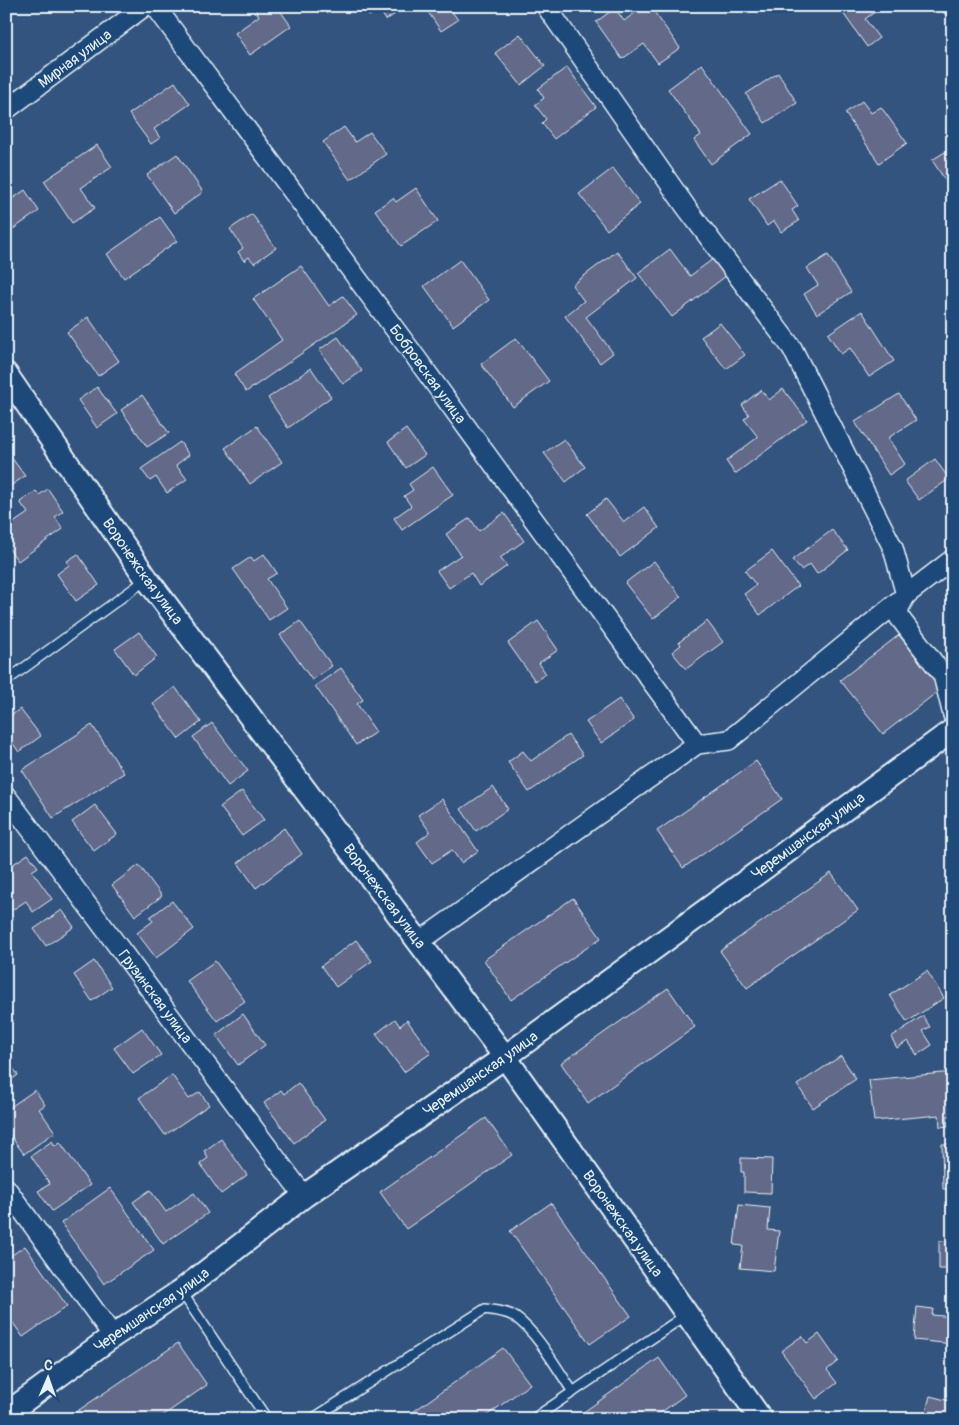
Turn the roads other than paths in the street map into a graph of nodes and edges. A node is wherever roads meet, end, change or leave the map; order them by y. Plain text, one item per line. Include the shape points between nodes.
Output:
1 (145, 6) edge
2 (155, 6) edge
3 (546, 6) edge
4 (6, 110) edge
5 (6, 374) edge
6 (953, 559) edge
7 (147, 579) junction
8 (906, 595) junction
9 (6, 681) edge
10 (953, 715) edge
11 (953, 730) edge
12 (697, 744) junction
13 (6, 796) edge
14 (419, 942) junction
15 (505, 1058) junction
16 (6, 1188) edge
17 (304, 1196) junction
18 (181, 1291) junction
19 (687, 1314) junction
20 (113, 1336) junction
21 (573, 1392) junction
22 (14, 1414) edge
23 (267, 1419) edge
24 (312, 1419) edge
25 (533, 1419) edge
26 (761, 1419) edge

1 - 4 street, Мирная улица
2 - 12 street, Бобровская улица
3 - 8 street via 686,207 792,348 893,548
5 - 7 street, Воронежская улица
6 - 8 street
7 - 9 lane
7 - 14 street, Воронежская улица
8 - 10 street via 899,608 899,617 943,675
8 - 12 street via 729,740
11 - 15 street, Черемшанская улица
12 - 14 street
13 - 17 street, Грузинская улица
14 - 15 street, Воронежская улица
15 - 17 street, Черемшанская улица
15 - 19 street, Воронежская улица
16 - 20 street
17 - 18 street, Черемшанская улица
18 - 20 street, Черемшанская улица
18 - 23 lane
19 - 21 lane
19 - 26 street, Воронежская улица
20 - 22 street, Черемшанская улица
21 - 24 lane via 534,1336 515,1316 485,1309
21 - 25 lane

